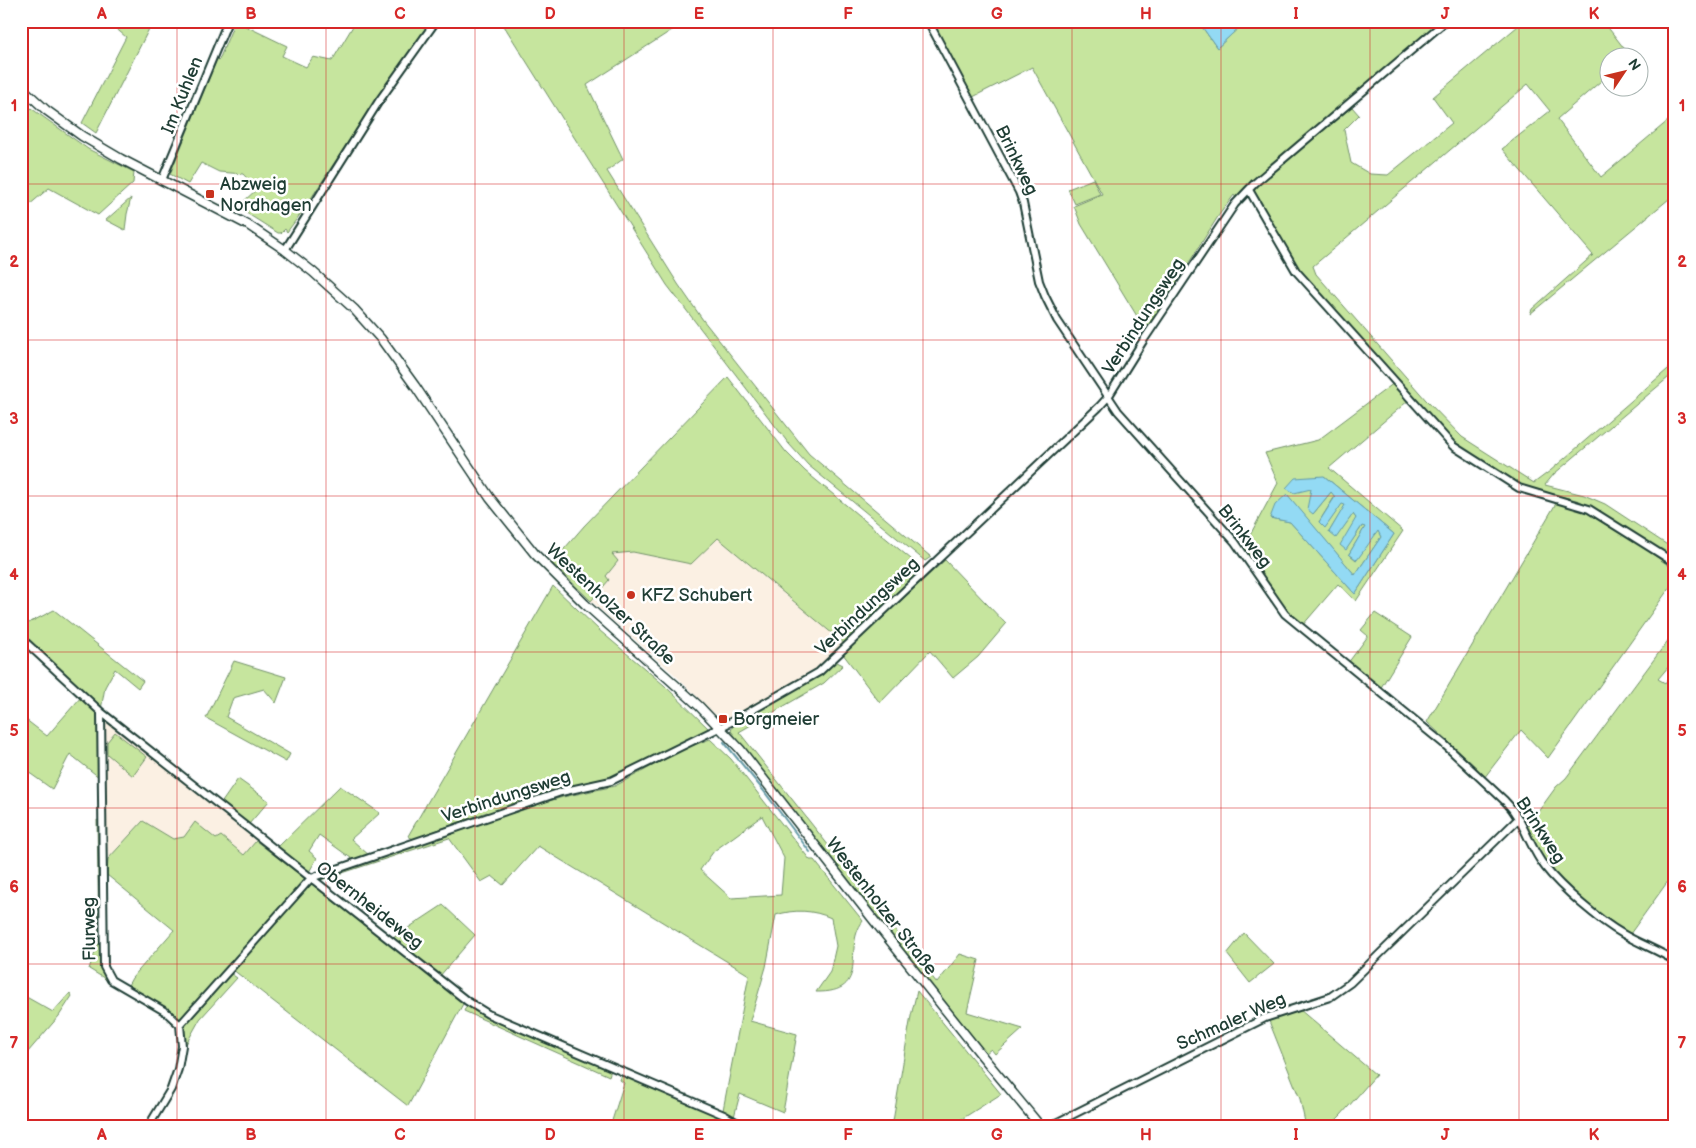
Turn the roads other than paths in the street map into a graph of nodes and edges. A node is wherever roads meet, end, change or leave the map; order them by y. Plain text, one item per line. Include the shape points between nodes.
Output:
1 (228, 21) edge
2 (436, 21) edge
3 (928, 21) edge
4 (1446, 21) edge
5 (21, 87) edge
6 (162, 180) junction
7 (1249, 190) junction
8 (284, 250) junction
9 (1108, 397) junction
10 (1675, 563) edge
11 (21, 638) edge
12 (101, 712) junction
13 (720, 728) junction
14 (1518, 819) junction
15 (311, 878) junction
16 (1675, 961) edge
17 (180, 1025) junction
18 (148, 1127) edge
19 (745, 1127) edge
20 (1041, 1127) edge
21 (1048, 1127) edge

1 - 6 street, Im Kuhlen
2 - 8 street via 379,101
3 - 9 street, Brinkweg via 1024,203 1039,281 1045,296 1057,320
4 - 7 street, Verbindungsweg
5 - 6 main road, Westenholzer Straße via 82,136
6 - 8 main road, Westenholzer Straße via 248,225
7 - 9 street, Verbindungsweg via 1224,220
7 - 10 street via 1296,270 1453,446 1519,488 1588,509
8 - 13 main road, Westenholzer Straße via 336,292 380,339 490,498 535,554
9 - 13 street, Verbindungsweg via 819,672
9 - 14 street, Brinkweg via 1128,424 1235,542 1285,614 1444,744 1506,801
11 - 12 street, Obernheideweg
12 - 15 street, Obernheideweg
12 - 17 street, Flurweg via 104,967 111,980 166,1012
13 - 15 street, Verbindungsweg via 611,781 561,792
13 - 20 main road, Westenholzer Straße
14 - 16 street, Brinkweg via 1536,854 1557,882 1623,934
14 - 21 street, Schmaler Weg via 1335,995 1265,1018
15 - 17 street, Verbindungsweg
15 - 19 street, Obernheideweg via 488,1014
17 - 18 street via 182,1046 178,1069 171,1089

